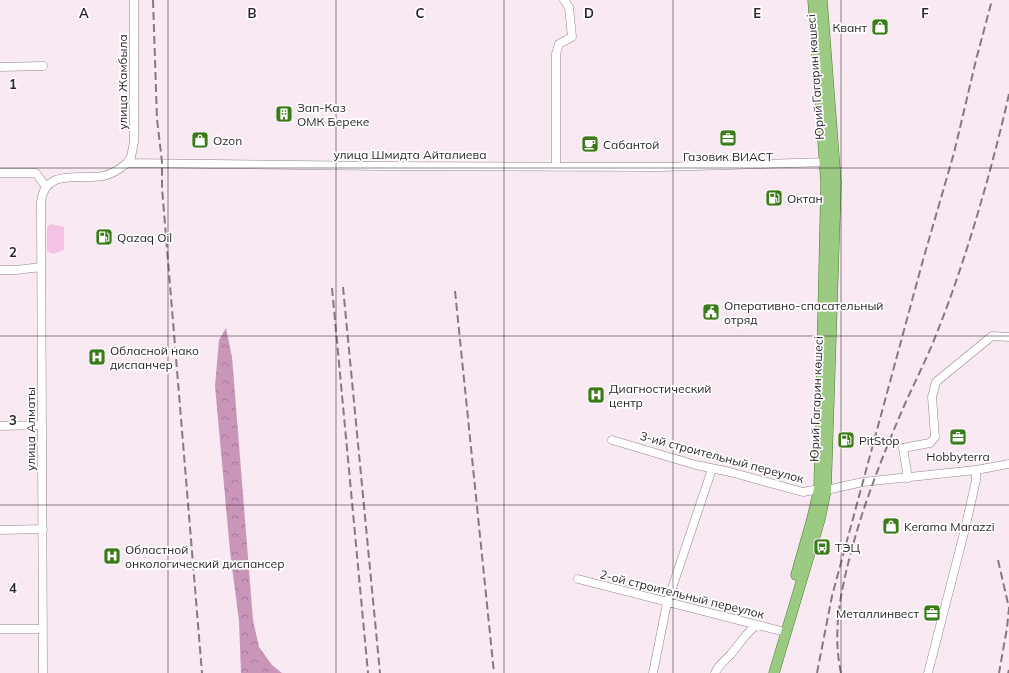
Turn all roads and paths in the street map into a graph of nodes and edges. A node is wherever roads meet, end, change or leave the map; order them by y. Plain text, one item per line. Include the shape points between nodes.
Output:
1 (134, 0) edge
2 (564, 0) edge
3 (813, 0) edge
4 (822, 0) edge
5 (43, 66) dead end
6 (0, 68) edge
7 (830, 162) junction
8 (127, 163) junction
9 (556, 167) junction
10 (0, 173) edge
11 (46, 187) junction
12 (41, 267) junction
13 (0, 270) edge
14 (1009, 337) edge
15 (42, 425) junction
16 (0, 426) edge
17 (612, 440) dead end
18 (1009, 464) edge
19 (712, 469) junction
20 (976, 470) junction
21 (908, 478) junction
22 (823, 490) junction
23 (42, 529) junction
24 (0, 530) edge
25 (578, 579) dead end
26 (667, 603) junction
27 (757, 625) junction
28 (0, 629) edge
29 (43, 629) junction
30 (780, 631) junction
31 (43, 673) edge
32 (653, 673) edge
33 (715, 673) edge
34 (767, 673) edge
35 (774, 673) edge
36 (928, 673) edge

1 - 8 street, улица Жамбыла via 134,142
2 - 9 street via 569,7 572,38 559,44 556,54
3 - 7 main road, Юрий Гагарин көшесі
4 - 7 main road, Юрий Гагарин көшесі
5 - 6 street
7 - 9 street, улица Шмидта Айталиева
7 - 22 main road, Юрий Гагарин көшесі via 836,183
8 - 9 street, улица Шмидта Айталиева
8 - 11 street via 112,174 61,178
10 - 11 street via 36,173
11 - 12 street, улица Алматы via 41,202
12 - 13 street
12 - 15 street, улица Алматы
14 - 21 street via 992,336 936,382 932,397 935,437 930,443 903,448
15 - 16 street
15 - 23 street, улица Алматы
17 - 19 street, 3-ий строительный переулок
18 - 20 street, 3-ий строительный переулок
19 - 22 street, 3-ий строительный переулок via 803,492
19 - 26 street
20 - 21 street, 3-ий строительный переулок
20 - 36 street via 966,529
21 - 22 street, 3-ий строительный переулок via 863,482
22 - 30 main road, Юрий Гагарин көшесі via 812,519
22 - 35 main road, Юрий Гагарин көшесі via 820,520
23 - 24 street
23 - 29 street, улица Алматы
25 - 26 street, 2-ой строительный переулок
26 - 27 street, 2-ой строительный переулок
26 - 32 street
27 - 30 street, 2-ой строительный переулок
27 - 33 street via 750,629
28 - 29 street
29 - 31 street, улица Алматы
30 - 34 main road, Юрий Гагарин көшесі

